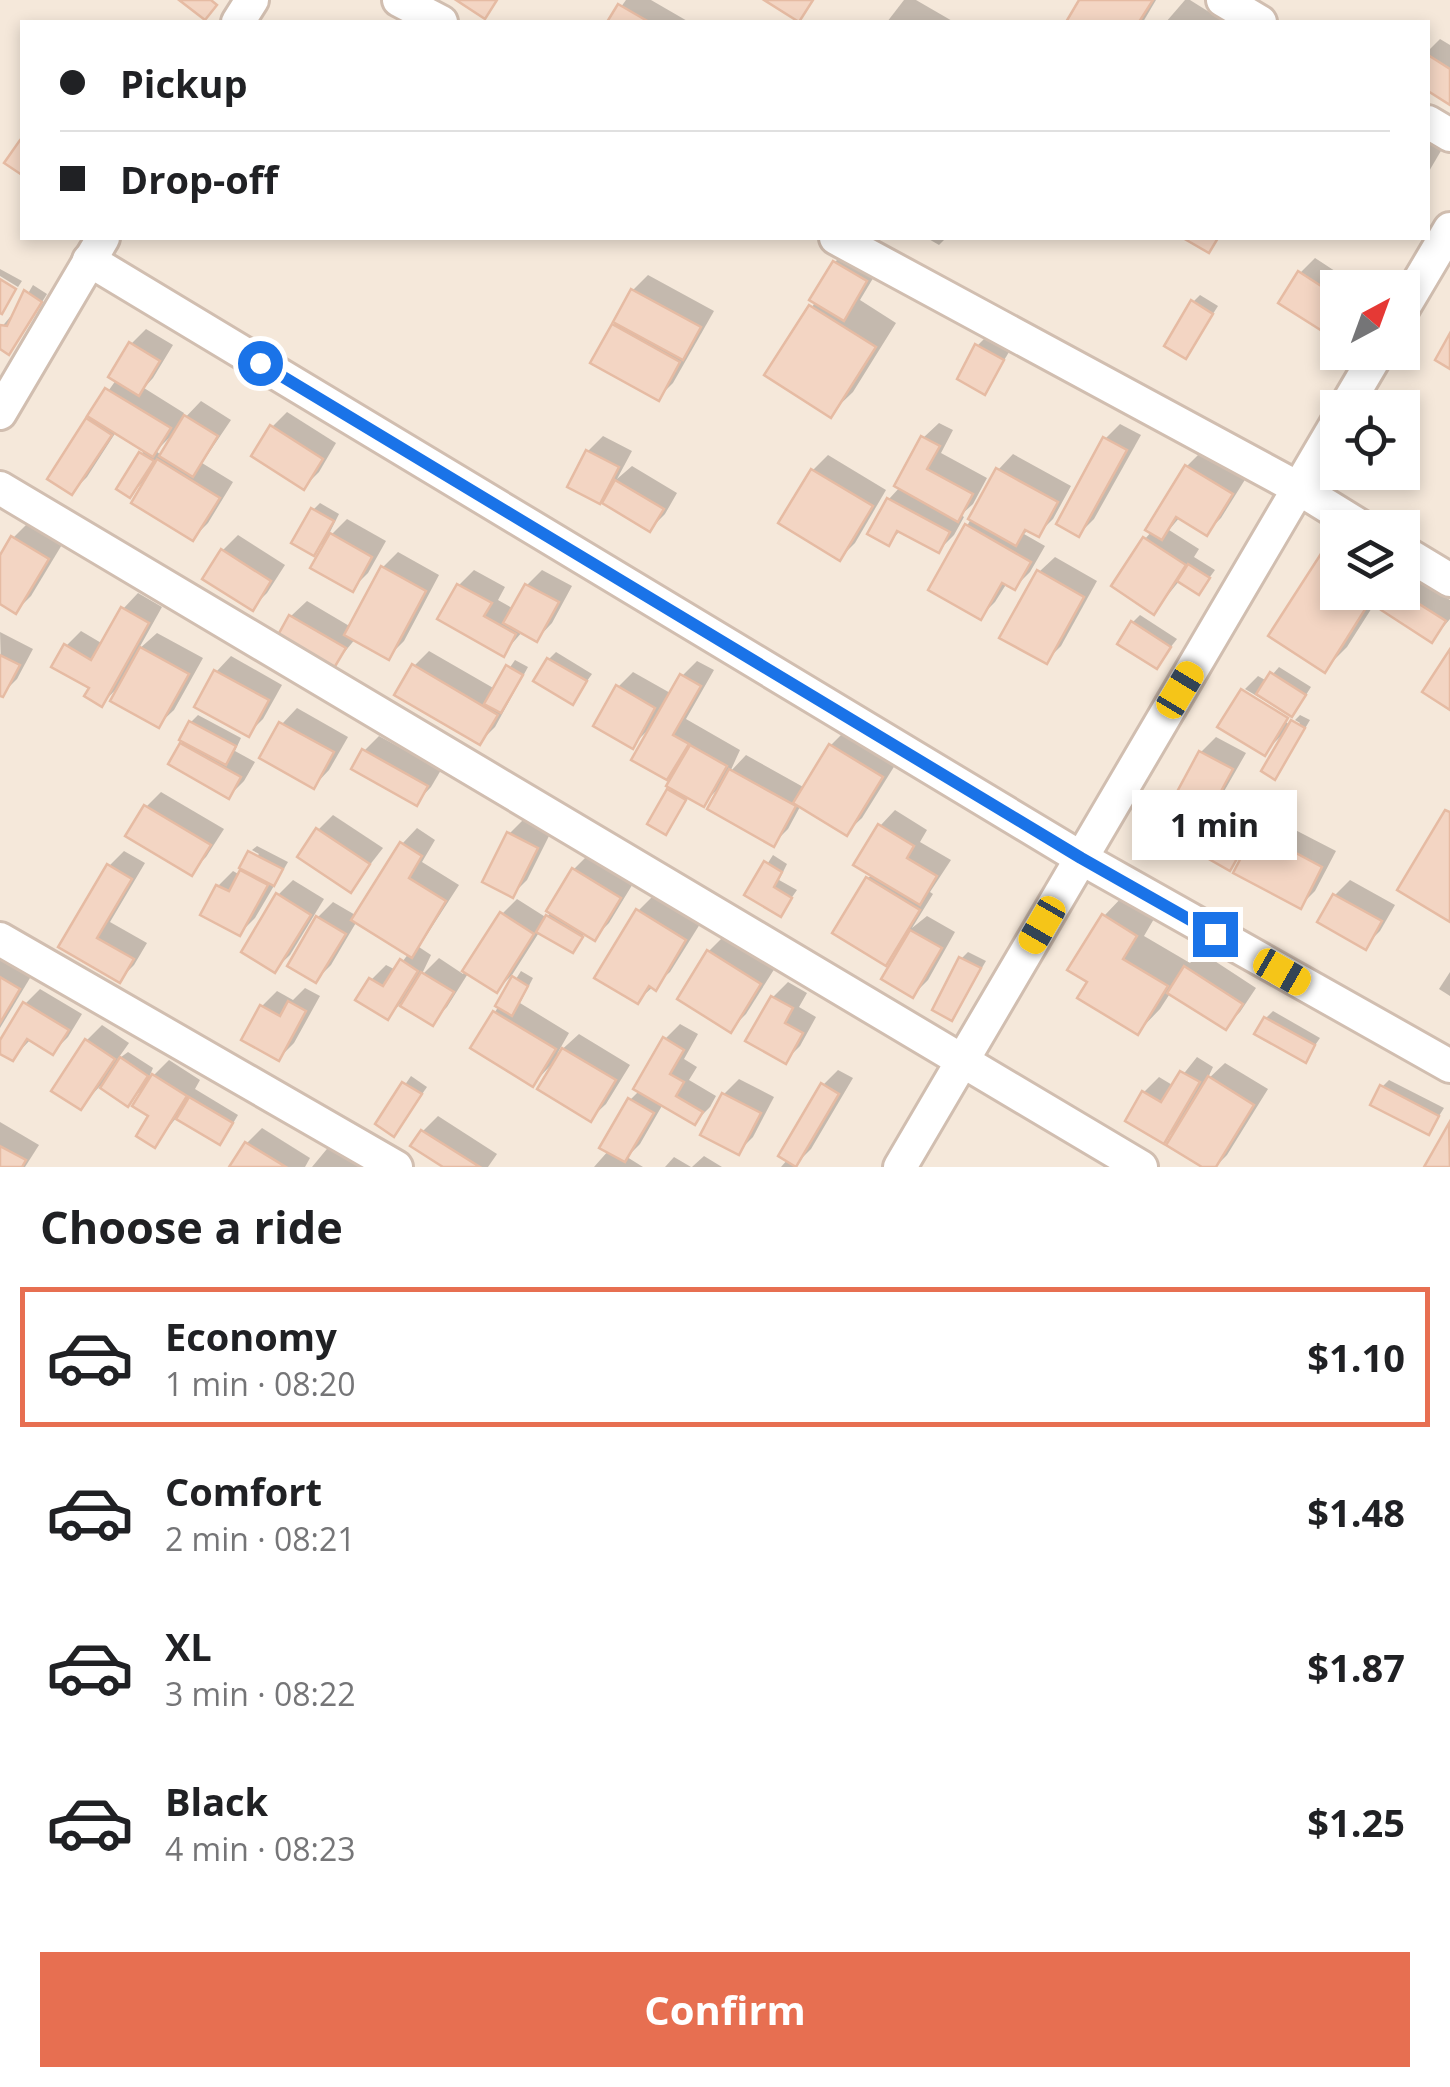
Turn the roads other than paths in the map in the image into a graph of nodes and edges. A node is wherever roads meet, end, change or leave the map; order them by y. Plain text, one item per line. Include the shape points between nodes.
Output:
1 (399, 0) edge
2 (1222, 0) edge
3 (436, 20) edge
4 (1257, 20) edge
5 (1450, 229) edge
6 (840, 240) edge
7 (96, 249) edge
8 (1420, 280) edge
9 (0, 413) edge
10 (1320, 451) edge
11 (0, 488) edge
12 (1298, 488) junction
13 (1334, 510) edge
14 (1420, 562) edge
15 (1450, 580) edge
16 (1081, 858) junction
17 (0, 939) edge
18 (963, 1060) junction
19 (1450, 1066) edge
20 (396, 1167) edge
21 (900, 1167) edge
22 (1140, 1167) edge

1 - 3 street
2 - 4 street
5 - 8 street
6 - 12 street
7 - 9 street
7 - 16 street
10 - 12 street
11 - 18 street
12 - 13 street
12 - 16 street
14 - 15 street
16 - 18 street
16 - 19 street
17 - 20 street
18 - 21 street
18 - 22 street

